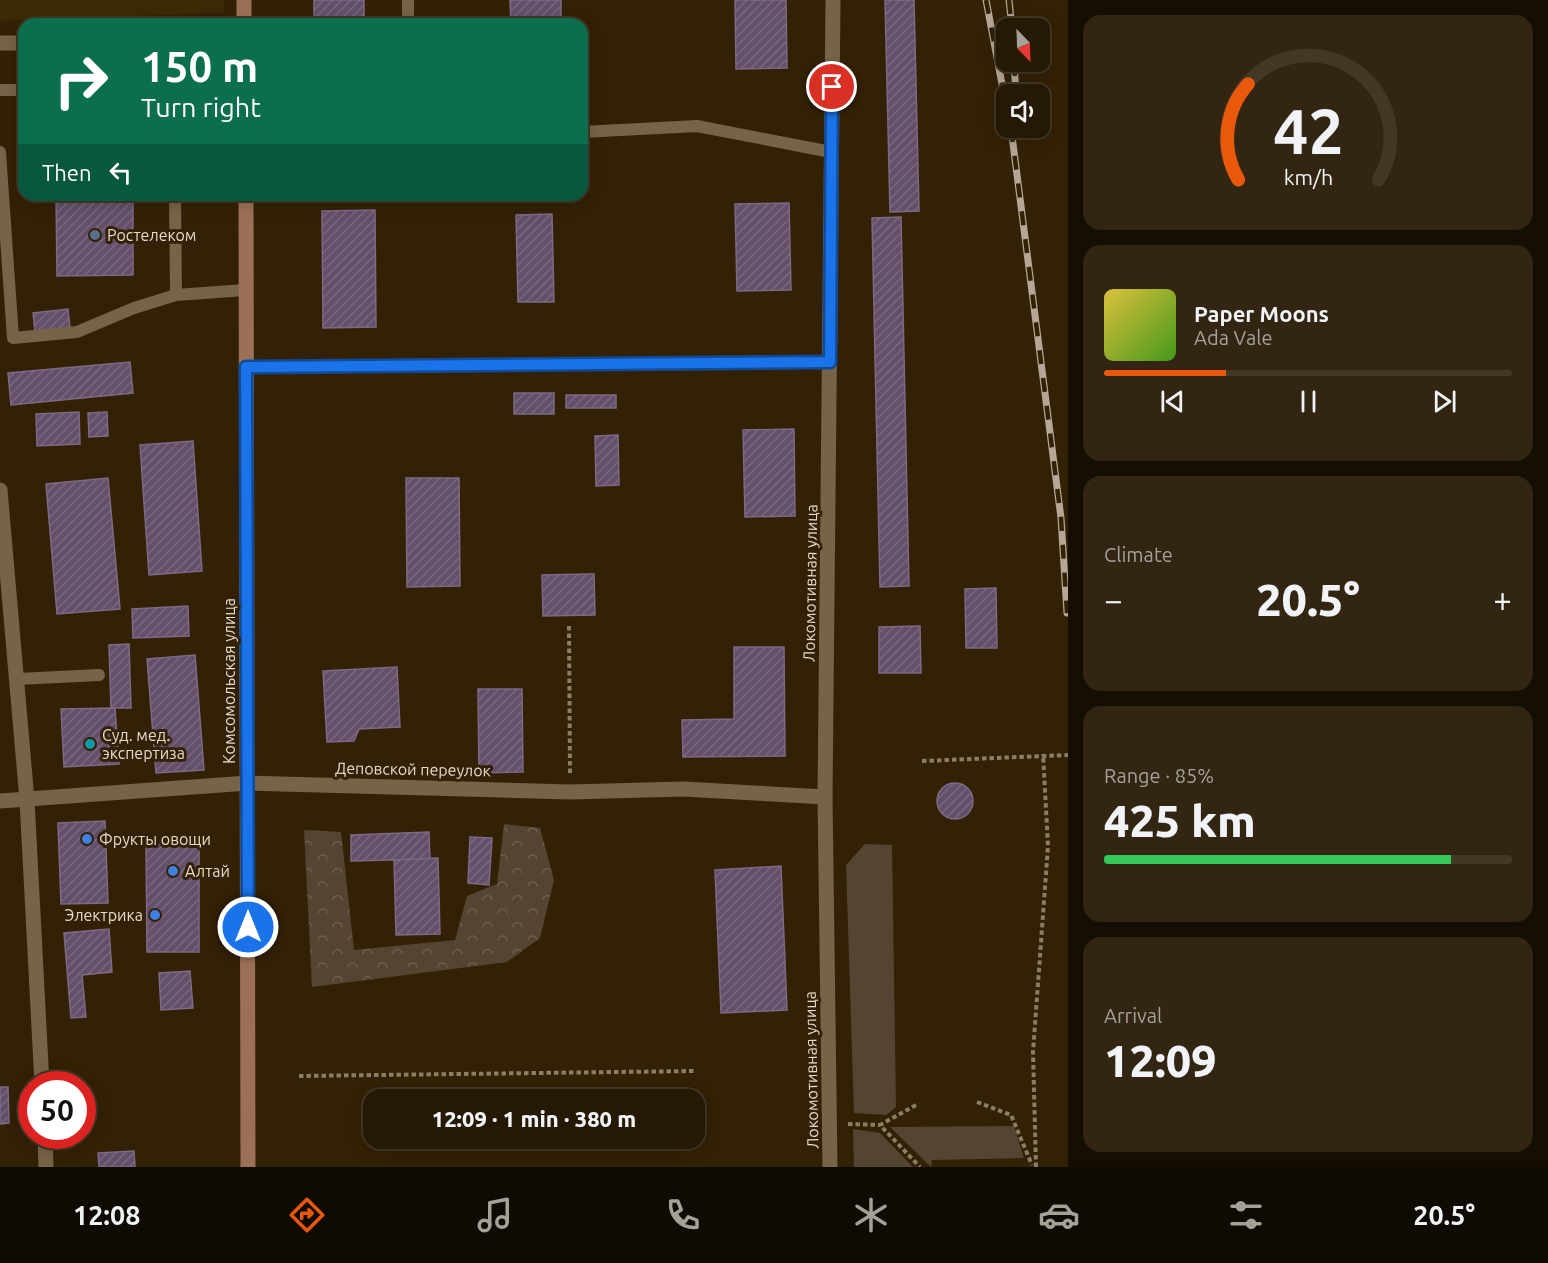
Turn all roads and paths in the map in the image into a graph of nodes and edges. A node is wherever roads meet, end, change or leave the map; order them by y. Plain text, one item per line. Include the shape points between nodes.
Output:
1 (244, 0) edge
2 (408, 0) edge
3 (833, 0) edge
4 (244, 18) edge
5 (408, 18) edge
6 (0, 43) edge
7 (18, 43) edge
8 (0, 90) edge
9 (18, 90) edge
10 (588, 132) edge
11 (0, 152) edge
12 (831, 152) junction
13 (175, 201) edge
14 (246, 201) edge
15 (245, 290) junction
16 (177, 295) junction
17 (830, 362) junction
18 (246, 367) junction
19 (0, 490) edge
20 (569, 626) dead end
21 (99, 675) dead end
22 (18, 678) junction
23 (1043, 754) junction
24 (1068, 755) edge
25 (922, 761) dead end
26 (248, 783) junction
27 (570, 792) junction
28 (825, 797) junction
29 (27, 800) junction
30 (0, 801) edge
31 (41, 1071) edge
32 (694, 1071) dead end
33 (299, 1076) dead end
34 (977, 1102) dead end
35 (916, 1105) dead end
36 (830, 1124) junction
37 (880, 1125) junction
38 (45, 1149) edge
39 (1034, 1166) edge
40 (46, 1167) edge
41 (248, 1167) edge
42 (830, 1167) edge
43 (920, 1167) edge

1 - 4 main road
2 - 5 lane
3 - 12 street, Локомотивная улица
6 - 7 street
8 - 9 lane
10 - 12 lane via 697,126
11 - 16 lane via 13,338 77,332
12 - 17 street, Локомотивная улица
13 - 16 lane
14 - 15 main road, Комсомольская улица
15 - 16 lane
15 - 18 main road, Комсомольская улица
17 - 18 lane
17 - 28 street, Локомотивная улица
18 - 26 main road, Комсомольская улица
19 - 22 street
20 - 27 path
21 - 22 lane
22 - 29 street
23 - 24 path
23 - 25 path
23 - 39 path via 1048,846 1033,1052
26 - 27 street, Деповской переулок
26 - 29 street, Деповской переулок
26 - 41 main road, Комсомольская улица
27 - 28 street, Деповской переулок via 683,789
28 - 36 street, Локомотивная улица
29 - 30 street, Деповской переулок
29 - 31 street
32 - 33 path
34 - 39 path via 1011,1115
35 - 37 path
36 - 37 path
36 - 42 street, Локомотивная улица
37 - 43 path
38 - 40 street

